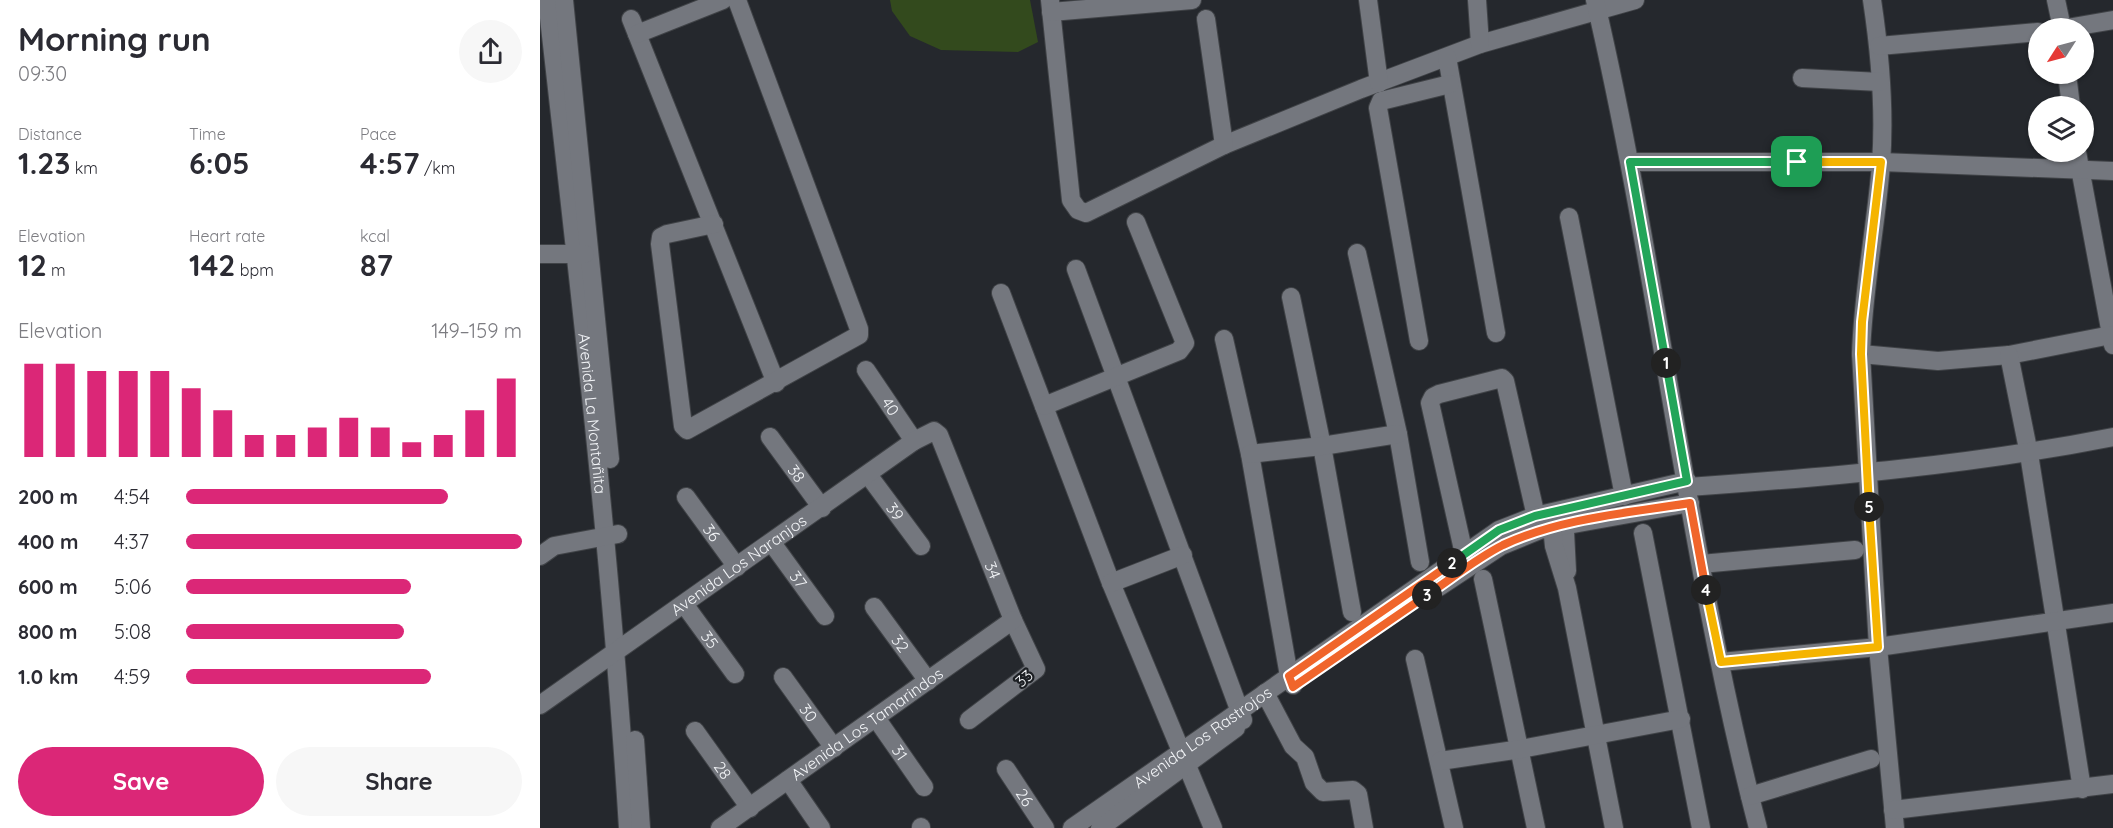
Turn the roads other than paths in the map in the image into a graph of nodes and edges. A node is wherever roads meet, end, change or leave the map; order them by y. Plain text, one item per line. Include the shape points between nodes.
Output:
1 (546, 0) edge
2 (564, 0) edge
3 (723, 0) edge
4 (738, 0) edge
5 (1191, 0) edge
6 (1368, 0) edge
7 (1477, 0) edge
8 (1635, 0) edge
9 (1872, 0) edge
10 (2056, 0) edge
11 (1596, 5) edge
12 (1050, 6) edge
13 (2060, 18) edge
14 (1206, 19) dead end
15 (2113, 20) edge
16 (2094, 23) edge
17 (2028, 33) edge
18 (1480, 44) junction
19 (1879, 46) junction
20 (1447, 57) junction
21 (1802, 78) dead end
22 (1880, 82) junction
23 (1379, 83) junction
24 (1450, 84) junction
25 (1224, 145) junction
26 (2028, 161) edge
27 (1630, 162) junction
28 (1881, 162) junction
29 (2078, 162) edge
30 (2082, 162) edge
31 (2113, 171) edge
32 (1569, 218) dead end
33 (1136, 222) dead end
34 (714, 224) junction
35 (1357, 253) dead end
36 (540, 254) edge
37 (583, 254) junction
38 (1076, 269) dead end
39 (1002, 293) dead end
40 (1292, 297) dead end
41 (1496, 333) dead end
42 (1224, 339) dead end
43 (2112, 340) edge
44 (1419, 341) dead end
45 (1861, 354) junction
46 (2009, 355) junction
47 (866, 370) dead end
48 (1116, 378) junction
49 (776, 383) junction
50 (1044, 406) junction
51 (1398, 434) junction
52 (939, 435) joint
53 (770, 437) dead end
54 (2113, 437) edge
55 (914, 441) junction
56 (1322, 446) junction
57 (1250, 454) junction
58 (2029, 454) junction
59 (1867, 474) junction
60 (869, 476) junction
61 (1688, 490) junction
62 (686, 496) dead end
63 (1624, 496) junction
64 (822, 508) junction
65 (1551, 520) junction
66 (1643, 533) dead end
67 (612, 535) junction
68 (772, 543) junction
69 (921, 546) dead end
70 (545, 549) edge
71 (1855, 550) dead end
72 (1464, 554) junction
73 (1183, 555) junction
74 (1420, 562) dead end
75 (1701, 564) junction
76 (736, 567) junction
77 (1483, 579) dead end
78 (1111, 583) junction
79 (684, 603) junction
80 (874, 607) dead end
81 (1352, 612) dead end
82 (2113, 613) edge
83 (825, 616) dead end
84 (1013, 620) junction
85 (2056, 621) junction
86 (1878, 647) junction
87 (623, 649) junction
88 (1415, 659) dead end
89 (1721, 662) junction
90 (735, 674) dead end
91 (783, 677) dead end
92 (928, 681) junction
93 (1291, 681) junction
94 (1268, 698) junction
95 (540, 705) edge
96 (1242, 716) junction
97 (876, 718) junction
98 (1681, 719) junction
99 (969, 720) dead end
100 (695, 731) dead end
101 (1595, 735) junction
102 (834, 748) junction
103 (1521, 749) junction
104 (1184, 758) junction
105 (1871, 759) dead end
106 (1440, 761) junction
107 (1006, 769) dead end
108 (788, 780) junction
109 (2113, 784) edge
110 (924, 787) dead end
111 (2082, 789) junction
112 (1750, 796) junction
113 (750, 808) junction
114 (1894, 819) edge
115 (628, 828) edge
116 (641, 828) edge
117 (720, 828) edge
118 (821, 828) edge
119 (1045, 828) edge
120 (1072, 828) edge
121 (1100, 828) edge
122 (1213, 828) edge
123 (1364, 828) edge
124 (1454, 828) edge
125 (1536, 828) edge
126 (1614, 828) edge
127 (1701, 828) edge
128 (1758, 828) edge

1 - 37 street, Avenida La Montañita
2 - 37 street, Avenida La Montañita
3 - 34 street via 634,26
4 - 49 street via 859,329 854,339
5 - 12 street
6 - 23 street
7 - 18 street
8 - 11 street
9 - 19 street
10 - 13 street
11 - 18 street
11 - 27 street
12 - 25 street via 1071,200 1078,210 1086,213
14 - 25 street
15 - 16 street
17 - 19 street
18 - 20 street
19 - 22 street
20 - 23 street
20 - 24 street
21 - 22 street
22 - 28 street
23 - 25 street
24 - 41 street
24 - 44 street via 1381,100 1378,108
26 - 28 street
27 - 28 street
27 - 61 street
28 - 45 street
29 - 43 street
30 - 31 street
32 - 63 street
33 - 48 street via 1185,343 1179,351
34 - 49 street
34 - 49 street via 661,237 683,426 692,429
35 - 51 street
36 - 37 street
37 - 67 street, Avenida La Montañita
38 - 48 street
39 - 50 street
40 - 56 street
42 - 57 street
43 - 46 street
45 - 46 street via 1938,361
45 - 59 street
46 - 58 street
47 - 55 street, 40
48 - 50 street
48 - 73 street
50 - 78 street
51 - 56 street
51 - 74 street
52 - 55 street, Avenida Los Naranjos via 934,431
52 - 84 street, 34
53 - 64 street, 38
54 - 58 street
55 - 60 street, Avenida Los Naranjos
56 - 57 street
56 - 81 street
57 - 93 street
58 - 59 street
58 - 85 street
59 - 61 street
59 - 86 street
60 - 64 street, Avenida Los Naranjos
60 - 69 street, 39
61 - 63 street, Avenida Los Rastrojos
61 - 65 street, Avenida Los Rastrojos
61 - 75 street
62 - 76 street, 36
63 - 65 street, Avenida Los Rastrojos
64 - 68 street, Avenida Los Naranjos
65 - 72 street, Avenida Los Rastrojos via 1499,530
65 - 72 street via 1505,381 1502,378 1433,397 1430,403
65 - 93 street, Avenida Los Rastrojos via 1501,546
65 - 101 street
66 - 98 street
67 - 70 street
67 - 87 street, Avenida La Montañita
68 - 76 street, Avenida Los Naranjos
68 - 83 street, 37
71 - 75 street
72 - 93 street, Avenida Los Rastrojos
73 - 78 street
73 - 96 street
75 - 89 street
76 - 79 street, Avenida Los Naranjos
77 - 103 street
78 - 104 street
79 - 87 street, Avenida Los Naranjos
79 - 90 street, 35
80 - 92 street, 32
82 - 85 street
84 - 92 street, Avenida Los Tamarindos
84 - 99 street, 33 via 1036,669
85 - 86 street
85 - 111 street
86 - 89 street
86 - 114 street
87 - 95 street, Avenida Los Naranjos
87 - 115 street, Avenida La Montañita
87 - 116 street, Avenida La Montañita
88 - 106 street
89 - 112 street
91 - 102 street, 30
92 - 97 street, Avenida Los Tamarindos
93 - 94 street, Avenida Los Rastrojos
94 - 96 street, Avenida Los Rastrojos
94 - 123 street via 1293,746 1305,757 1318,788 1323,792 1348,789 1358,794
96 - 104 street, Avenida Los Rastrojos
97 - 102 street, Avenida Los Tamarindos
97 - 110 street, 31
98 - 101 street
98 - 127 street
100 - 113 street, 28
101 - 103 street
101 - 126 street
102 - 108 street, Avenida Los Tamarindos
103 - 106 street
103 - 125 street
104 - 120 street, Avenida Los Rastrojos
104 - 121 street, Avenida Los Rastrojos
104 - 122 street
105 - 112 street
106 - 124 street
107 - 119 street, 26
108 - 113 street, Avenida Los Tamarindos
108 - 118 street
109 - 111 street
111 - 114 street
112 - 128 street
113 - 117 street, Avenida Los Tamarindos

